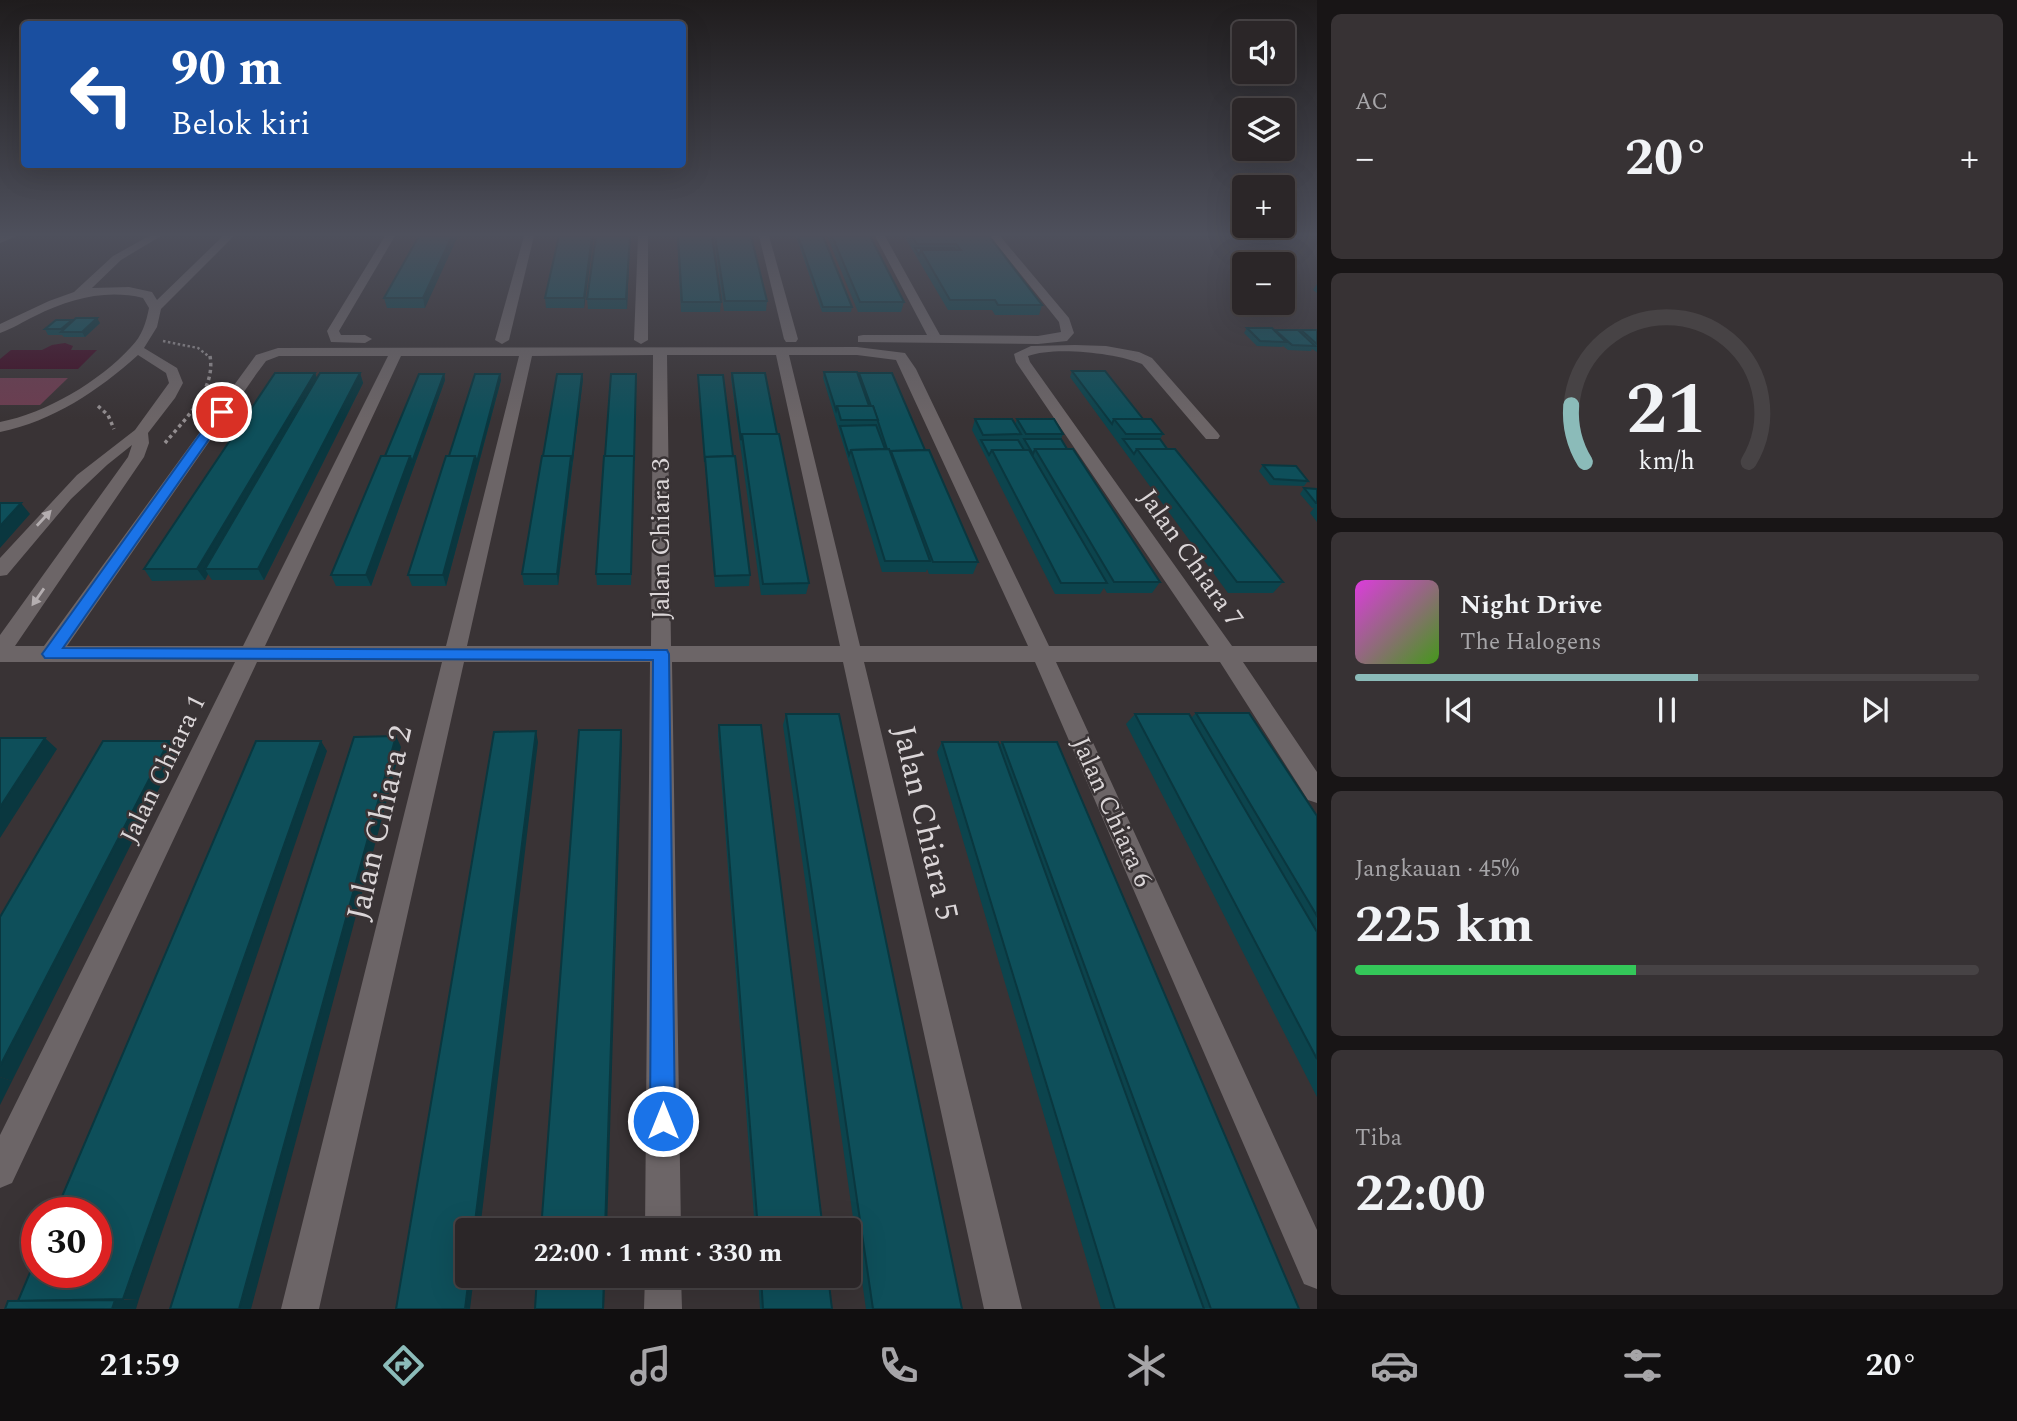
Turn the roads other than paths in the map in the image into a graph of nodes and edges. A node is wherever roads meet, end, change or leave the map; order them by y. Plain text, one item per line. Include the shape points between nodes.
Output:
1 (71, 297) edge
2 (149, 297) edge
3 (167, 297) edge
4 (353, 297) edge
5 (513, 297) edge
6 (647, 297) edge
7 (777, 297) edge
8 (913, 297) edge
9 (1045, 297) edge
10 (155, 309) junction
11 (0, 329) edge
12 (502, 340) junction
13 (936, 340) junction
14 (787, 345) junction
15 (651, 346) junction
16 (137, 349) junction
17 (397, 353) junction
18 (526, 353) junction
19 (0, 427) edge
20 (140, 433) junction
21 (1212, 436) dead end
22 (72, 491) junction
23 (109, 494) junction
24 (0, 570) edge
25 (0, 653) edge
26 (50, 654) junction
27 (250, 654) junction
28 (454, 654) junction
29 (661, 654) junction
30 (852, 654) junction
31 (1042, 654) junction
32 (1226, 654) junction
33 (1317, 654) edge
34 (1317, 792) edge
35 (0, 1171) edge
36 (663, 1218) edge
37 (1317, 1271) edge
38 (663, 1288) edge
39 (300, 1309) edge
40 (663, 1309) edge
41 (1003, 1309) edge

1 - 11 street
2 - 10 street
3 - 10 street
4 - 12 street via 333,331 336,339
5 - 12 street
6 - 15 street, Jalan Chiara 3
7 - 14 street, Jalan Chiara 5
8 - 13 street
9 - 13 street via 1065,321 1068,333 1062,338
10 - 16 street via 151,327
12 - 15 street
13 - 14 street
14 - 15 street
14 - 15 street
14 - 30 street, Jalan Chiara 5
14 - 31 street, Jalan Chiara 6 via 900,356
15 - 18 street
15 - 29 street, Jalan Chiara 3
16 - 19 street via 81,392
16 - 20 street via 172,371 176,383
17 - 18 street
17 - 26 street via 278,352 261,358
17 - 27 street, Jalan Chiara 1
18 - 28 street, Jalan Chiara 2
20 - 22 street via 117,447
20 - 23 street via 136,457
21 - 32 street, Jalan Chiara 7 via 1147,361 1136,355 1031,350 1021,354
22 - 23 street via 102,487
24 -> 22 street
23 -> 25 street
25 - 26 street
26 - 27 street
27 - 28 street
27 - 35 street, Jalan Chiara 1
28 - 29 street
28 - 39 street, Jalan Chiara 2
29 - 30 street
29 - 36 street, Jalan Chiara 3
30 - 31 street
30 - 41 street, Jalan Chiara 5
31 - 32 street
31 - 37 street, Jalan Chiara 6
32 - 33 street
32 - 34 street, Jalan Chiara 7
38 - 40 street

